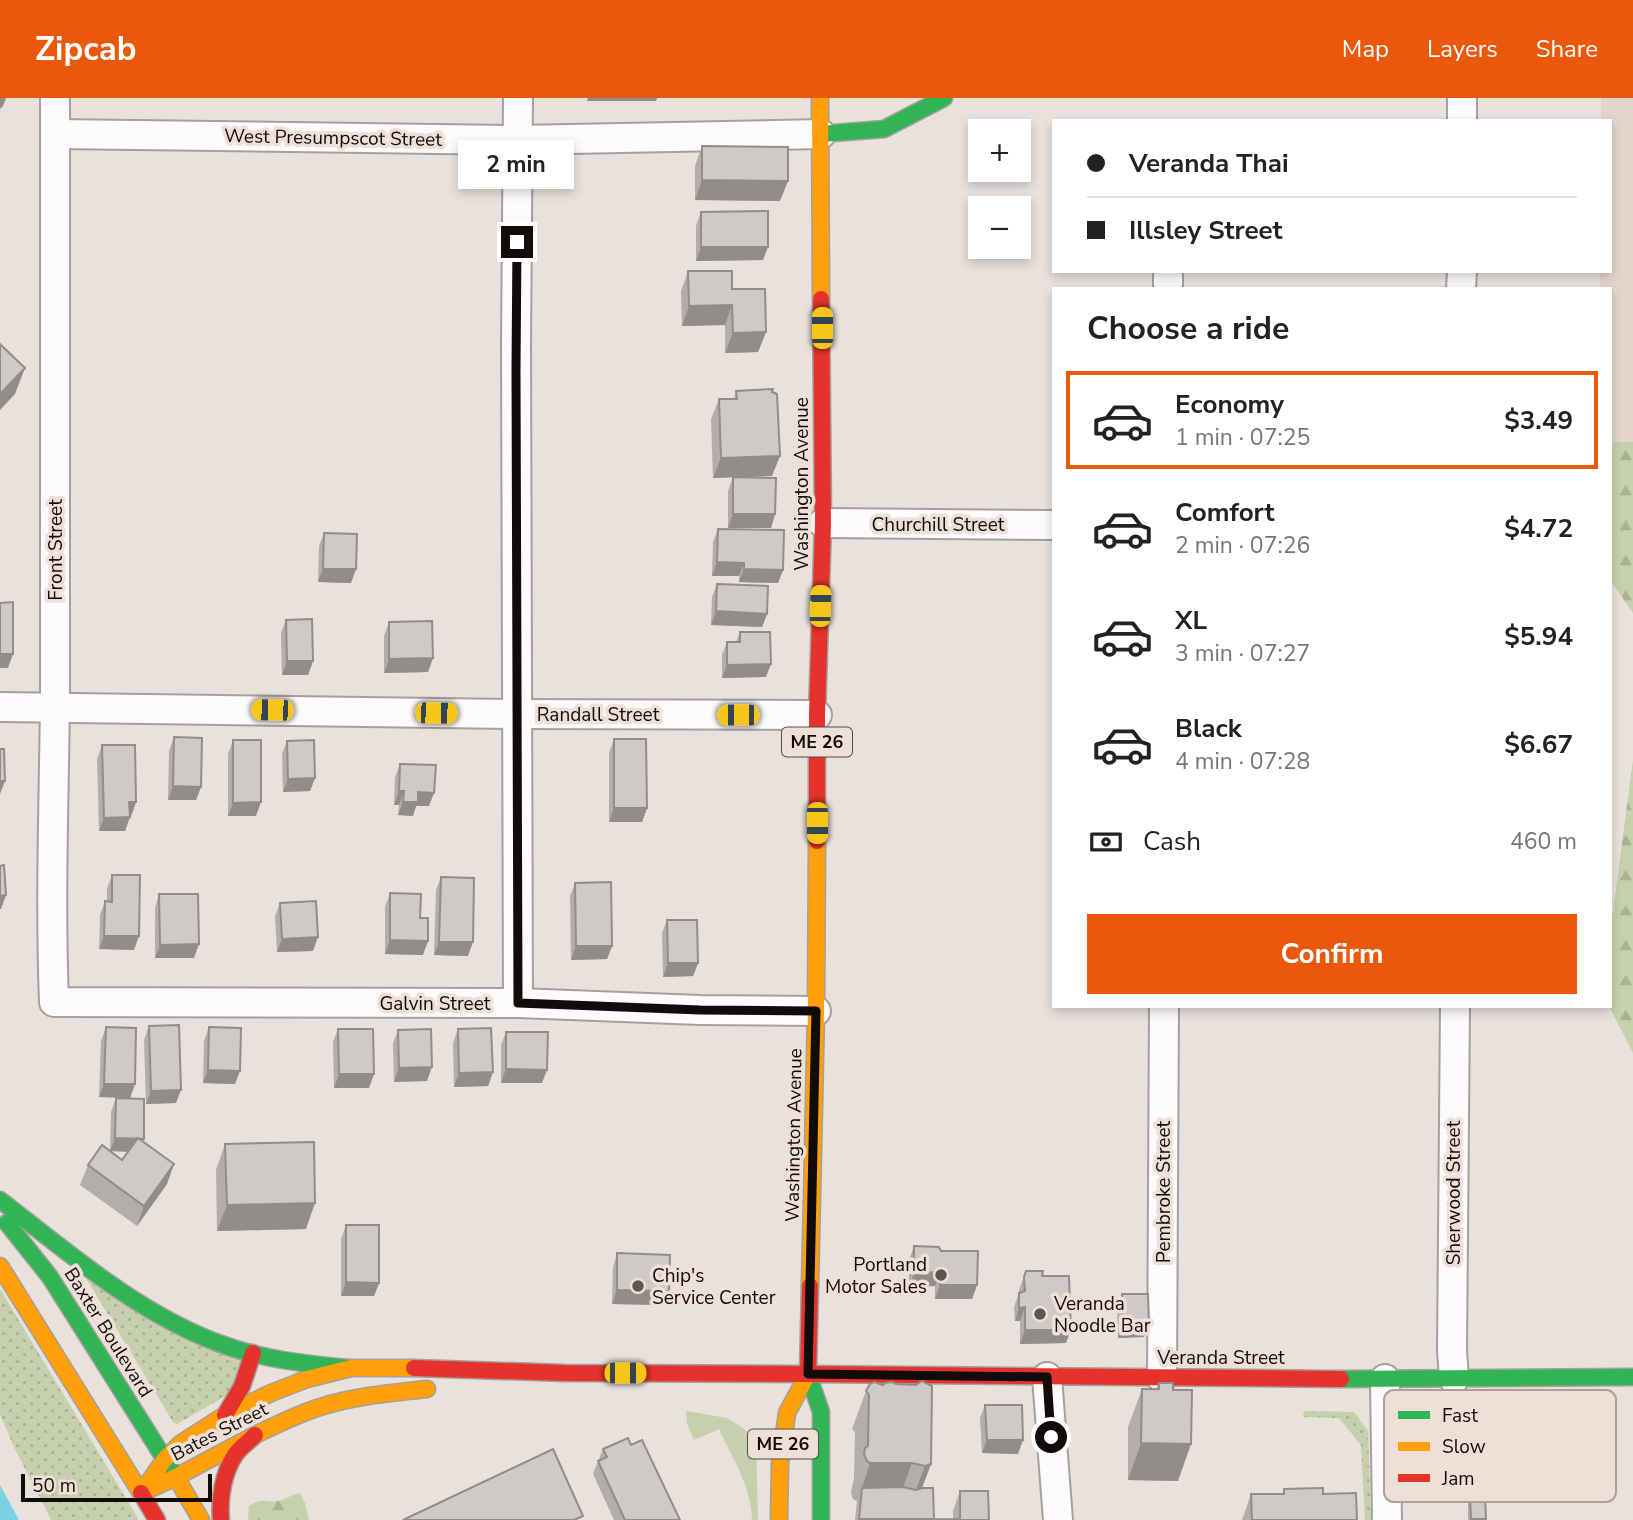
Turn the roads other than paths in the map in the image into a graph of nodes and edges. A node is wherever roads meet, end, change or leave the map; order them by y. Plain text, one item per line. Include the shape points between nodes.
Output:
1 (55, 98) edge
2 (518, 98) edge
3 (820, 98) edge
4 (944, 98) edge
5 (1462, 98) edge
6 (1462, 119) edge
7 (55, 134) junction
8 (821, 134) junction
9 (518, 139) junction
10 (823, 523) junction
11 (1052, 525) edge
12 (0, 707) edge
13 (55, 708) junction
14 (517, 714) junction
15 (817, 715) junction
16 (54, 1002) joint
17 (518, 1003) junction
18 (1164, 1008) edge
19 (1455, 1008) edge
20 (816, 1011) junction
21 (0, 1200) edge
22 (0, 1214) edge
23 (0, 1266) edge
24 (253, 1353) junction
25 (351, 1368) junction
26 (565, 1373) junction
27 (808, 1374) junction
28 (1047, 1377) junction
29 (1633, 1377) edge
30 (1162, 1378) junction
31 (1385, 1379) junction
32 (1454, 1379) junction
33 (1385, 1390) edge
34 (225, 1415) junction
35 (255, 1435) junction
36 (165, 1460) junction
37 (176, 1477) junction
38 (141, 1493) junction
39 (1387, 1502) edge
40 (157, 1520) edge
41 (201, 1520) edge
42 (221, 1520) edge
43 (779, 1520) edge
44 (821, 1520) edge
45 (1058, 1520) edge
46 (1387, 1520) edge

1 - 7 street, Front Street
2 - 9 street
3 - 8 main road, Washington Avenue / ME 26
4 - 8 main road via 884,129
5 - 6 street
7 - 9 street, West Presumpscot Street
7 - 13 street, Front Street
8 - 9 street, West Presumpscot Street
8 - 10 main road, Washington Avenue / ME 26
9 - 14 street
10 - 11 street, Churchill Street
10 - 15 main road, Washington Avenue / ME 26
12 - 13 street, Randall Street
13 - 14 street, Randall Street
13 - 16 street, Front Street
14 - 15 street, Randall Street
14 - 17 street
15 - 20 main road, Washington Avenue / ME 26
16 - 17 street, Galvin Street
17 - 20 street, Galvin Street
18 - 30 street, Pembroke Street
19 - 32 street, Sherwood Street
20 - 27 main road, Washington Avenue / ME 26
21 - 24 main road, Bates Street via 137,1302 182,1327
22 - 36 main road, Baxter Boulevard via 50,1277
23 - 38 main road
24 - 25 main road, Bates Street
24 - 34 main road via 236,1400
25 - 26 main road, Bates Street
25 - 34 main road, Bates Street via 307,1379
26 - 27 main road, Bates Street
26 - 35 main road, Bates Street via 384,1394 322,1407
27 - 28 main road, Veranda Street
27 - 43 main road, ME 26 via 787,1413
27 - 44 main road, ME 26 via 821,1412
28 - 30 main road, Veranda Street
28 - 45 street
29 - 32 main road, Veranda Street
30 - 31 main road, Veranda Street
31 - 32 main road, Veranda Street
31 - 33 street
34 - 36 main road, Bates Street via 180,1444
35 - 37 main road, Bates Street
35 - 42 main road via 235,1455 224,1482
36 - 37 main road, Baxter Boulevard
36 - 38 main road, Bates Street
37 - 38 main road, Bates Street
37 - 41 main road, Baxter Boulevard
38 - 40 main road
39 - 46 street

